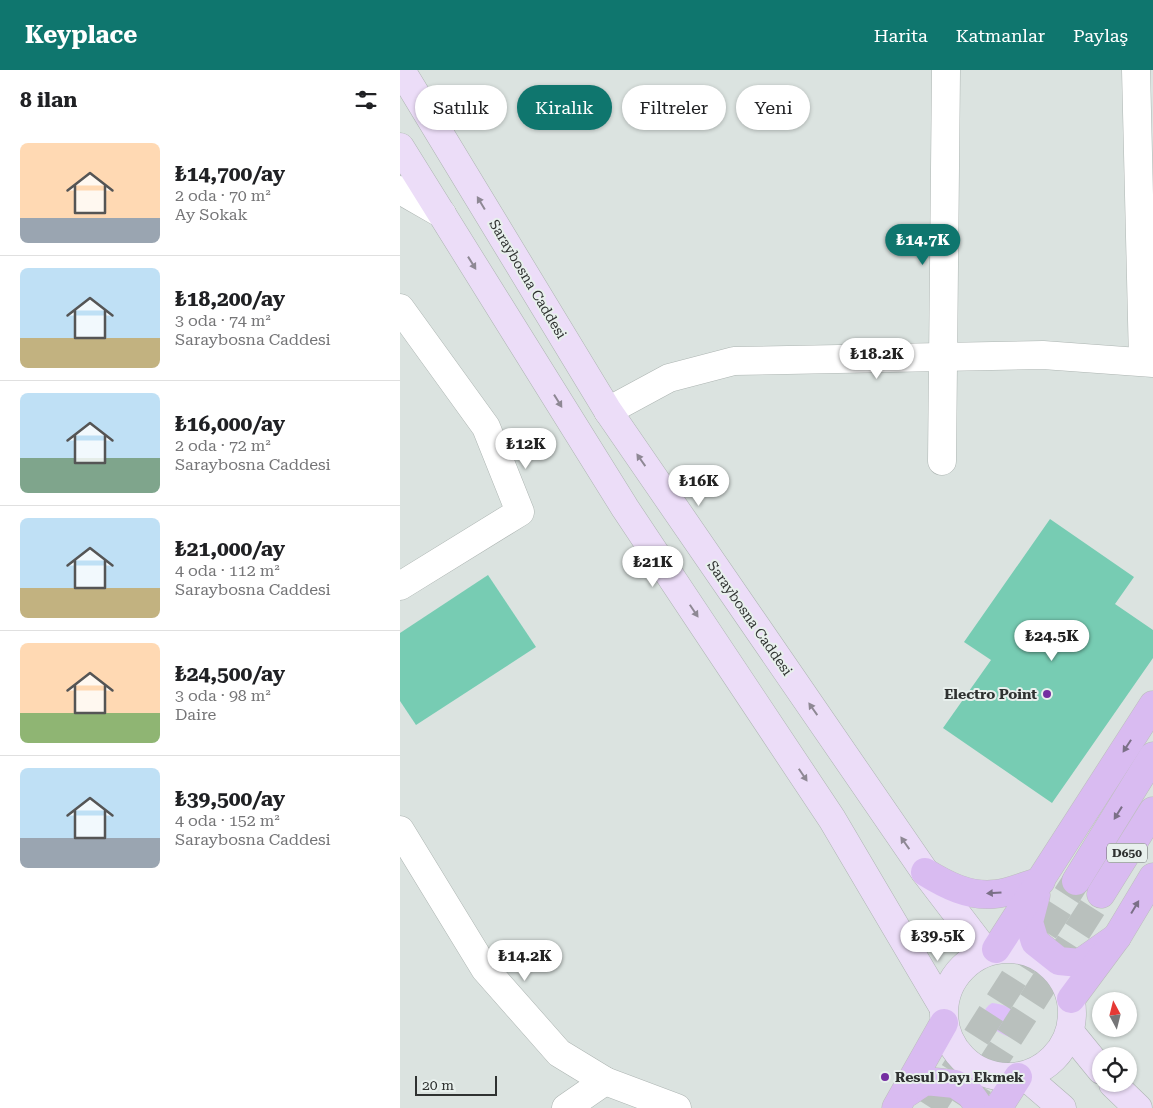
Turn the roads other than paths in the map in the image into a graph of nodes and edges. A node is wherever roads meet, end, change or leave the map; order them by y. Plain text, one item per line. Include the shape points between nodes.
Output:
1 (401, 70) edge
2 (946, 70) edge
3 (1136, 70) edge
4 (400, 147) edge
5 (400, 190) edge
6 (442, 214) junction
7 (400, 308) edge
8 (943, 358) junction
9 (1148, 362) edge
10 (608, 411) junction
11 (942, 461) dead end
12 (400, 586) edge
13 (1153, 705) edge
14 (1153, 756) edge
15 (1153, 811) edge
16 (400, 830) edge
17 (925, 872) junction
18 (1153, 877) edge
19 (1040, 881) junction
20 (1076, 881) tunnel mouth
21 (1101, 894) tunnel mouth
22 (1117, 937) junction
23 (991, 951) junction
24 (1071, 999) junction
25 (943, 1015) junction
26 (1070, 1032) junction
27 (1092, 1059) edge
28 (1022, 1076) junction
29 (605, 1081) junction
30 (1121, 1092) edge
31 (902, 1100) edge
32 (566, 1108) edge
33 (677, 1108) edge
34 (980, 1108) edge
35 (998, 1108) edge
36 (1062, 1108) edge
37 (1138, 1108) edge

10 -> 1 main road, Saraybosna Caddesi
2 - 8 street
3 - 9 street
4 - 6 main road
5 - 6 street
6 -> 25 main road via 625,508 832,819
7 - 12 street via 486,427 520,512
8 - 9 street via 1043,355
8 - 10 street via 734,361 669,378
8 - 11 street
17 -> 10 main road, Saraybosna Caddesi
13 -> 19 main road
14 -> 20 main road
15 - 21 main road, D650
16 - 29 street via 485,969 559,1053
19 -> 17 main road via 995,894 973,893 948,886
17 - 23 main road, Saraybosna Caddesi
22 -> 18 main road
19 - 22 main road via 1029,922 1035,942 1059,961 1080,963
19 - 23 main road
22 - 24 main road
23 - 24 main road via 1013,949 1044,959 1061,977
23 - 25 main road via 970,960 956,973 947,989
24 - 26 main road via 1073,1016
25 - 28 main road via 950,1044 964,1061 982,1073 1004,1078
25 - 31 main road
26 - 27 main road
26 - 28 main road via 1060,1052 1045,1066
28 - 35 main road
28 - 36 main road
29 - 32 street
29 - 33 street
30 - 37 main road
31 - 34 main road via 925,1081 955,1084 970,1094

